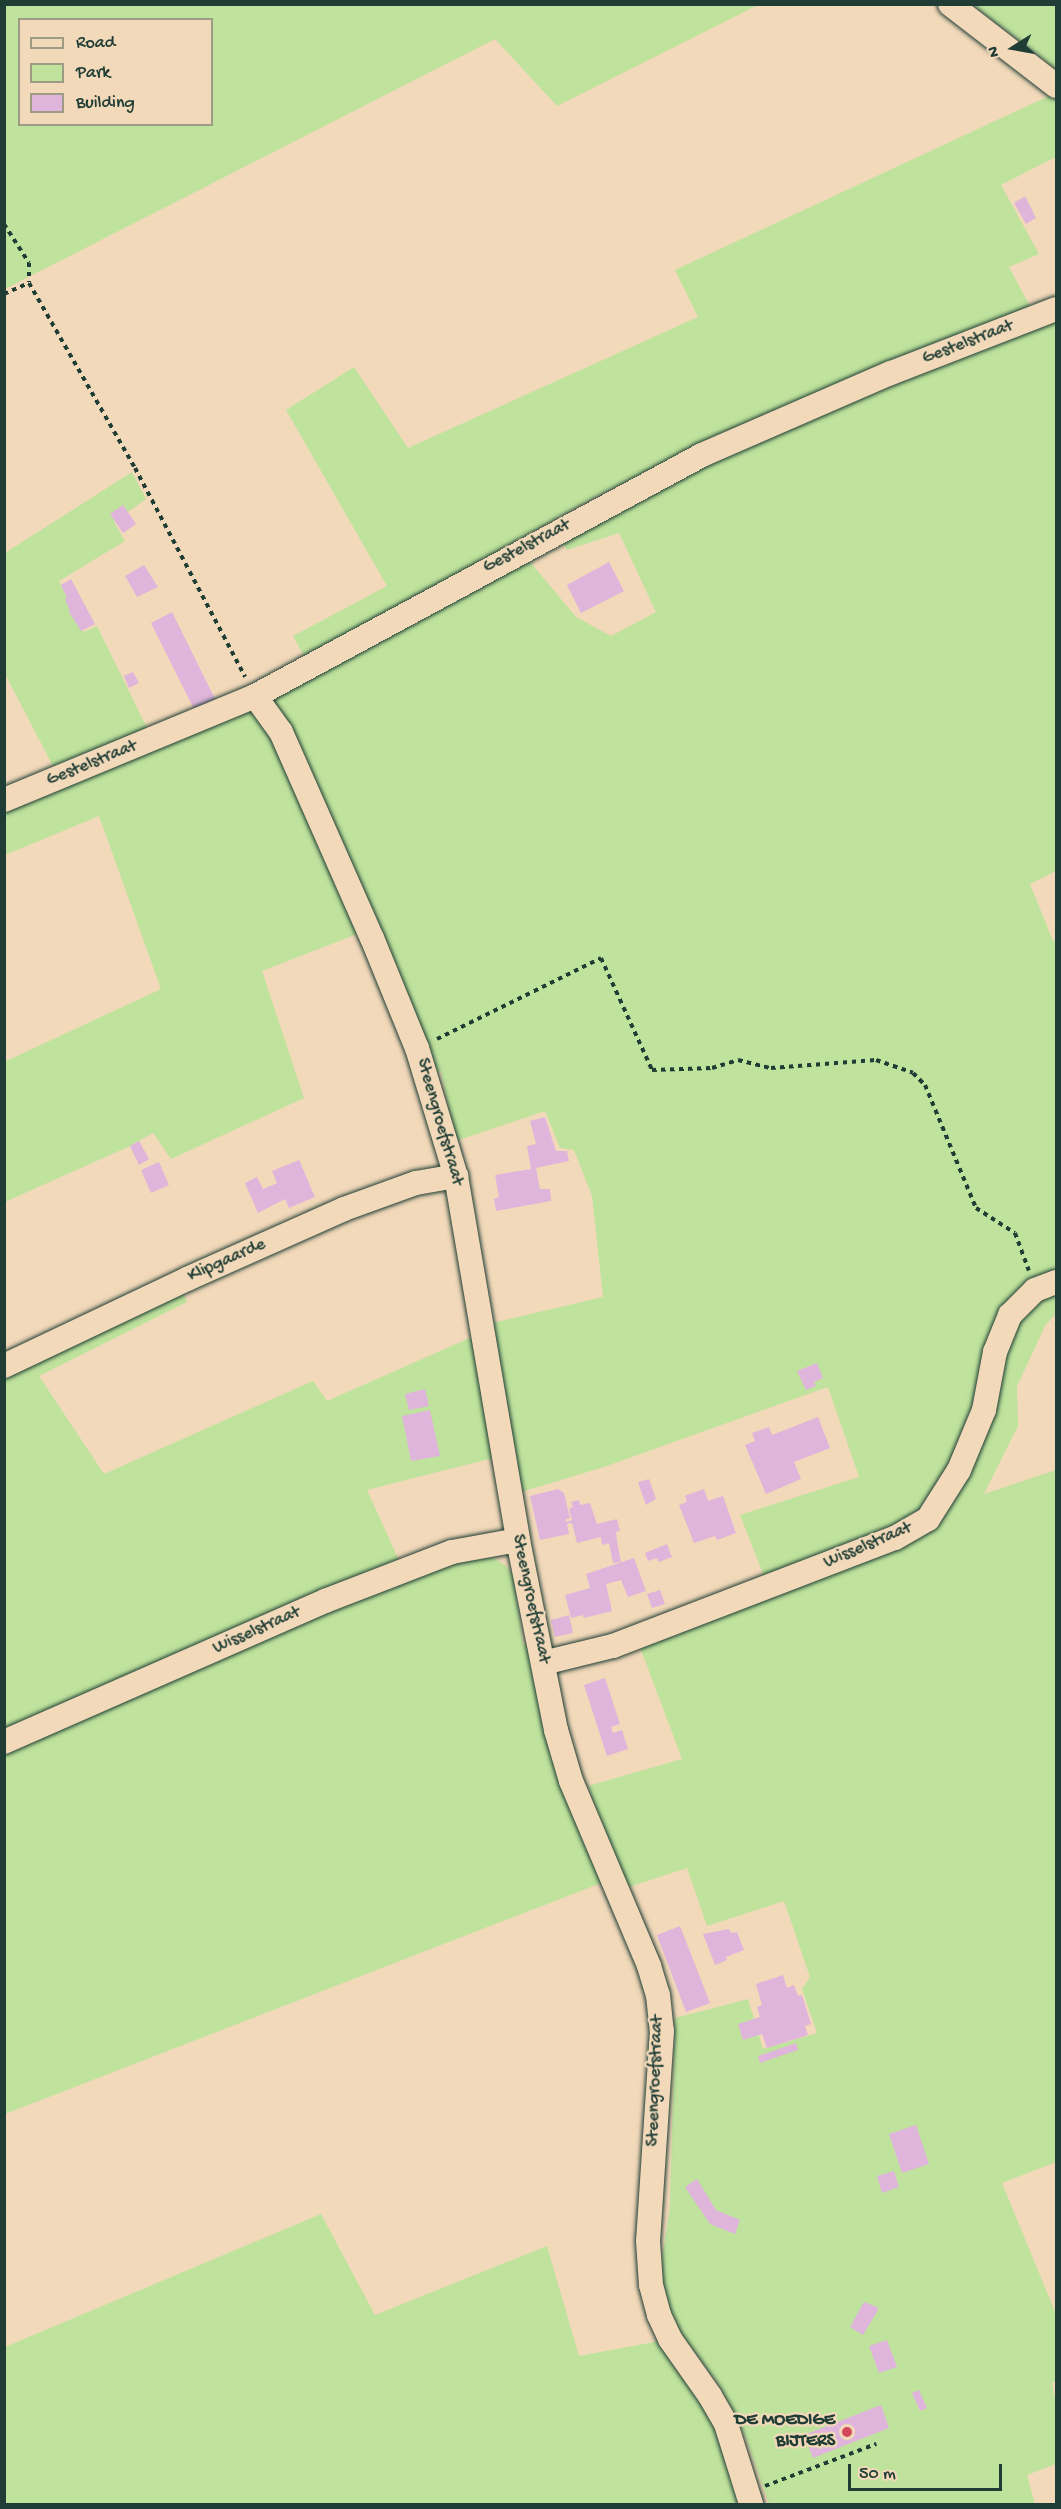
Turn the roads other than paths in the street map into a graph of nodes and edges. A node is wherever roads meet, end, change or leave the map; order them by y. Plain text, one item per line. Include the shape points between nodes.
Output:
1 (950, 4) edge
2 (1056, 86) edge
3 (1056, 309) edge
4 (255, 696) junction
5 (4, 800) edge
6 (456, 1176) junction
7 (1046, 1286) edge
8 (4, 1366) edge
9 (518, 1540) junction
10 (543, 1664) junction
11 (4, 1743) edge
12 (750, 2498) edge

1 - 2 street
3 - 4 street, Gestelstraat via 891,373 702,455
4 - 5 street, Gestelstraat
4 - 6 street, Steengroefstraat via 281,732 318,811 417,1048
6 - 8 street, Klipgaarde via 416,1183 344,1209
6 - 9 street, Steengroefstraat
7 - 10 street, Wisselstraat via 1010,1315 995,1352 984,1410 959,1470 928,1520 895,1538 614,1646
9 - 10 street, Steengroefstraat
9 - 11 street, Wisselstraat via 452,1552 325,1600
10 - 12 street, Steengroefstraat via 571,1781 658,1995 662,2031 648,2241 651,2285 670,2339 726,2424

